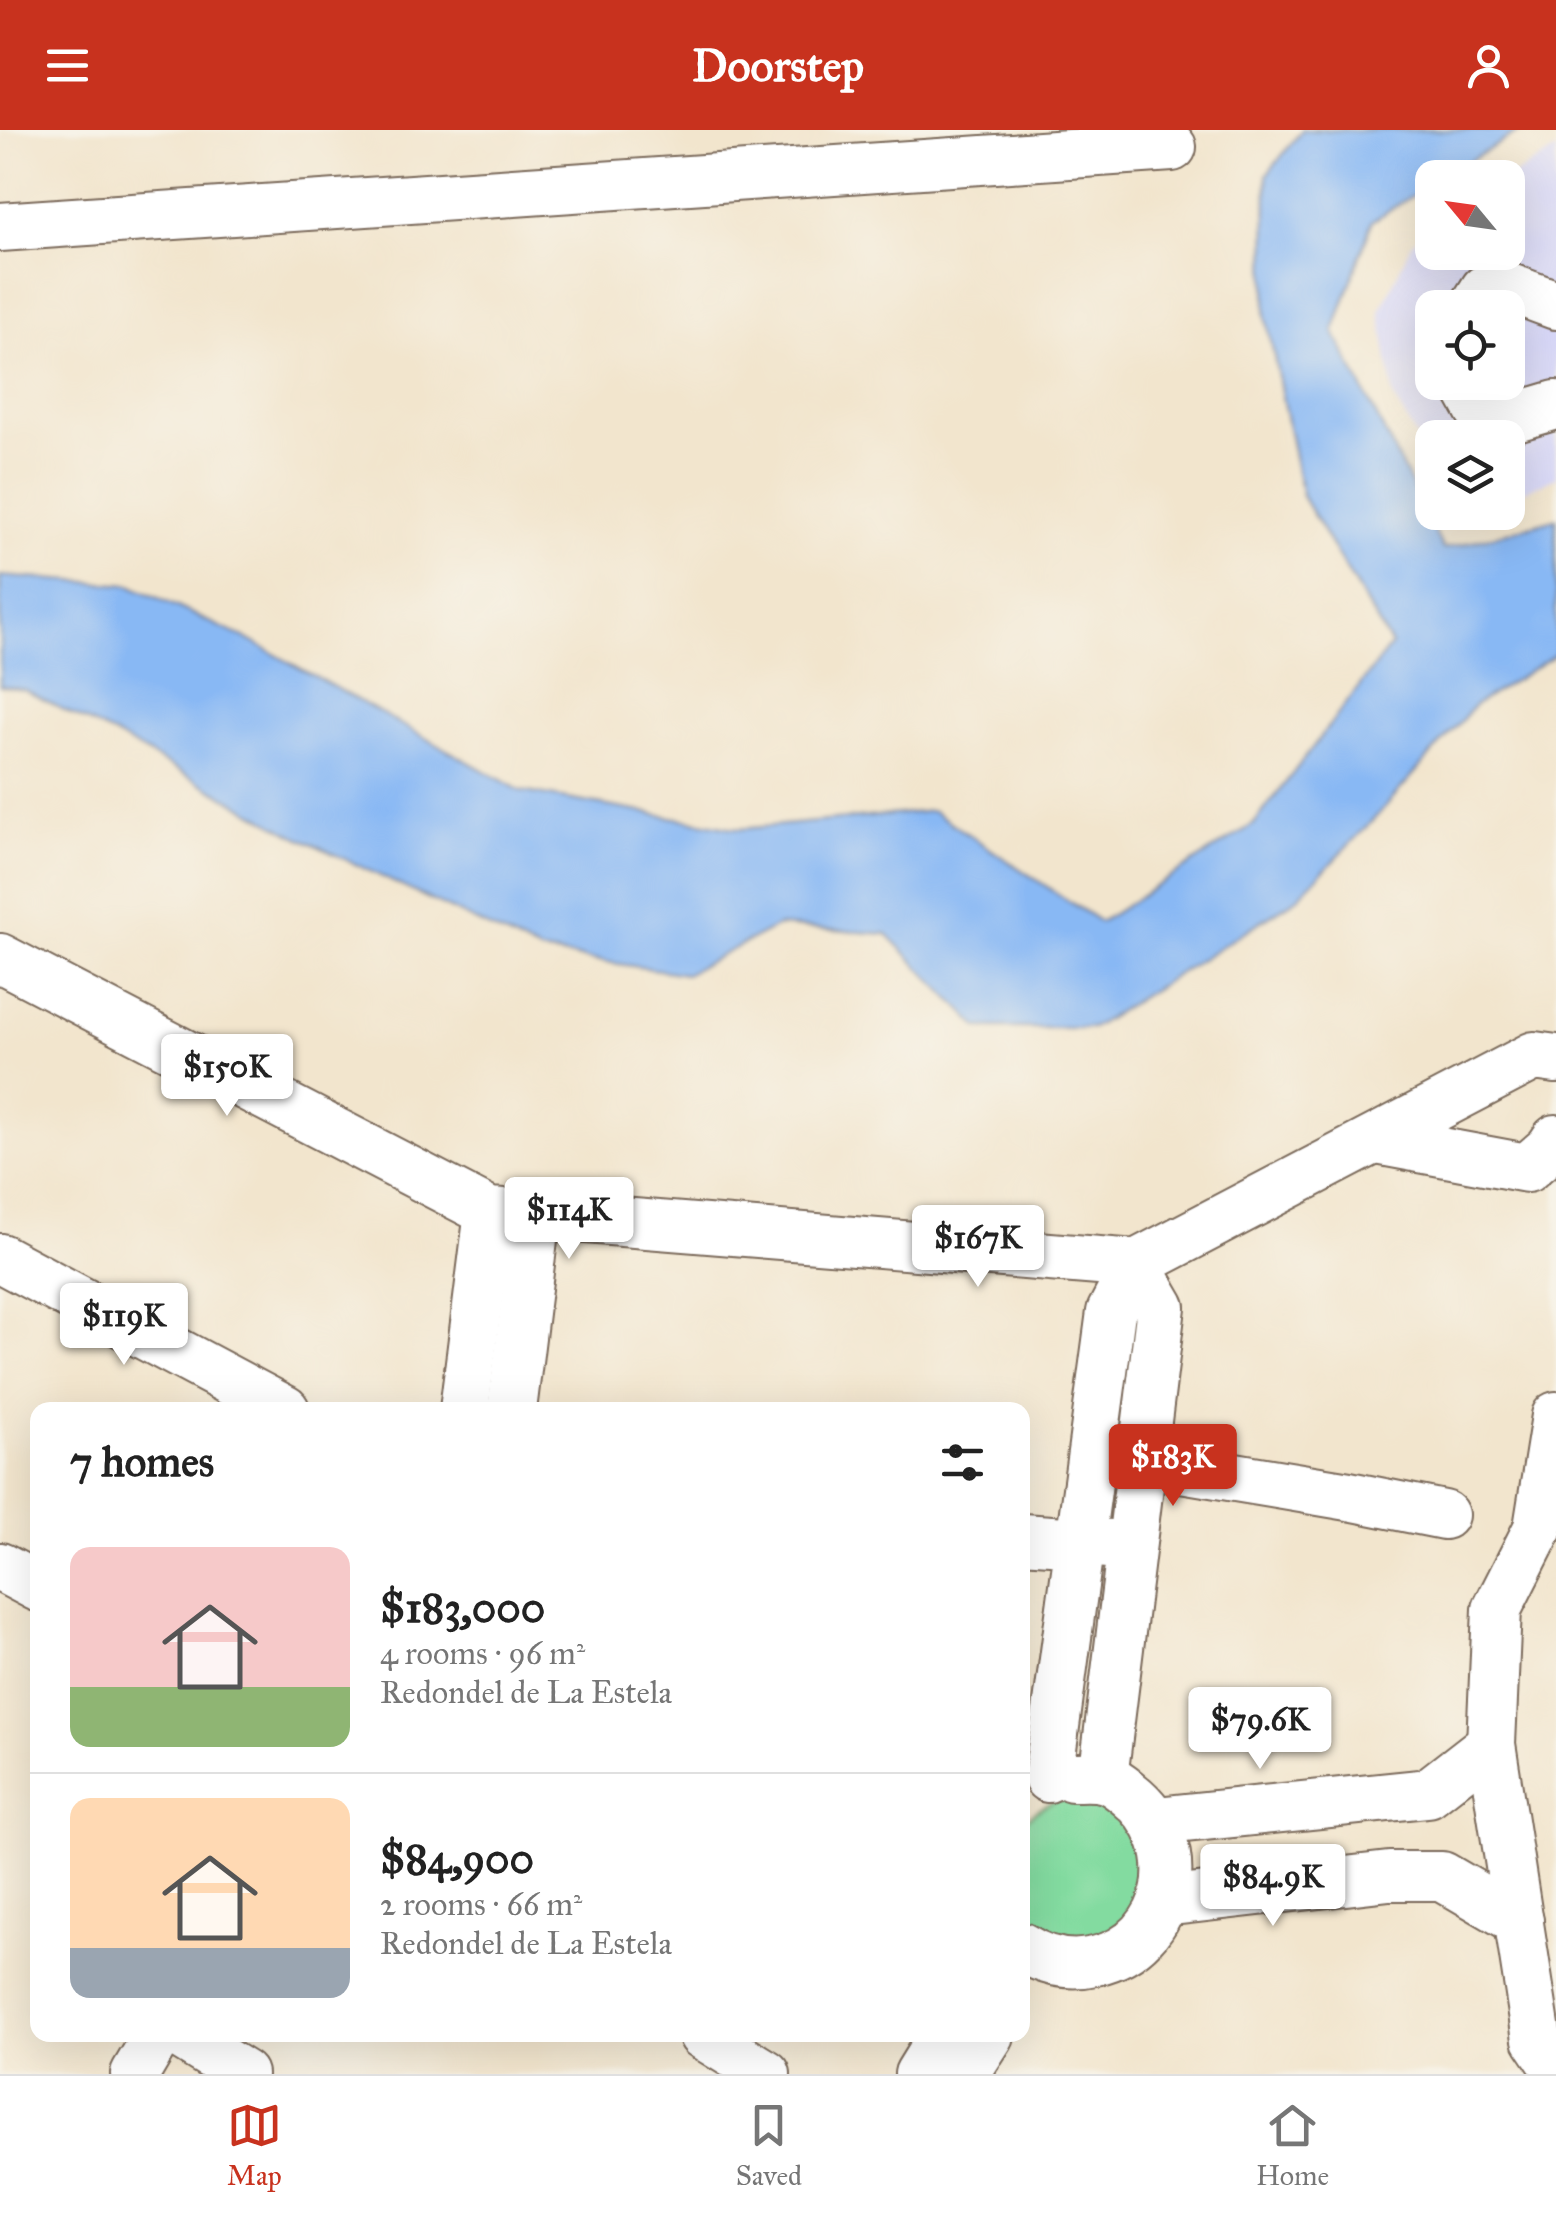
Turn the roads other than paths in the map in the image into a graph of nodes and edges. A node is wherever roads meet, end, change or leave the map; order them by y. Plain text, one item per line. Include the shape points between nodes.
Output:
1 (1172, 147) dead end
2 (0, 227) edge
3 (1485, 290) edge
4 (1516, 290) edge
5 (1525, 293) edge
6 (1556, 304) edge
7 (1474, 400) edge
8 (1556, 405) edge
9 (0, 958) edge
10 (1556, 1059) edge
11 (1556, 1139) edge
12 (1376, 1140) junction
13 (489, 1212) junction
14 (536, 1214) junction
15 (0, 1258) edge
16 (1136, 1264) junction
17 (270, 1402) edge
18 (465, 1402) edge
19 (513, 1402) edge
20 (1556, 1416) edge
21 (1091, 1454) junction
22 (1141, 1461) junction
23 (1444, 1515) dead end
24 (1547, 1529) edge
25 (1030, 1539) edge
26 (1080, 1543) junction
27 (1130, 1544) junction
28 (0, 1567) edge
29 (30, 1583) edge
30 (1492, 1744) junction
31 (1104, 1778) junction
32 (1035, 1786) edge
33 (1156, 1822) junction
34 (1163, 1902) junction
35 (1519, 1921) junction
36 (1030, 1963) edge
37 (154, 2042) edge
38 (191, 2042) edge
39 (714, 2042) edge
40 (939, 2042) edge
41 (986, 2042) edge
42 (1556, 2066) edge
43 (135, 2074) edge
44 (243, 2074) edge
45 (766, 2074) edge
46 (919, 2074) edge
47 (965, 2074) edge

1 - 2 street
3 - 4 street via 1499,284
5 - 6 street
7 - 8 street via 1490,418
9 - 13 street
10 - 12 street via 1534,1056
11 - 12 street via 1527,1168
12 - 16 street
13 - 14 street
13 - 18 street
14 - 16 street
14 - 19 street
15 - 17 street
16 - 21 street via 1110,1312
16 - 22 street via 1161,1306
20 - 24 street
21 - 22 street
21 - 26 street
22 - 23 street
22 - 27 street
24 - 30 street via 1497,1609
25 - 26 street
26 - 27 street
26 - 32 street
27 - 31 street
28 - 29 street
30 - 33 street via 1428,1793
30 - 35 street
31 - 32 street
31 - 33 street
33 - 34 street via 1167,1854
34 - 35 street via 1442,1876
34 - 36 street via 1143,1934 1112,1957 1076,1965
35 - 42 street via 1537,2038
37 - 43 street
38 - 44 street
39 - 45 street
40 - 46 street
41 - 47 street

